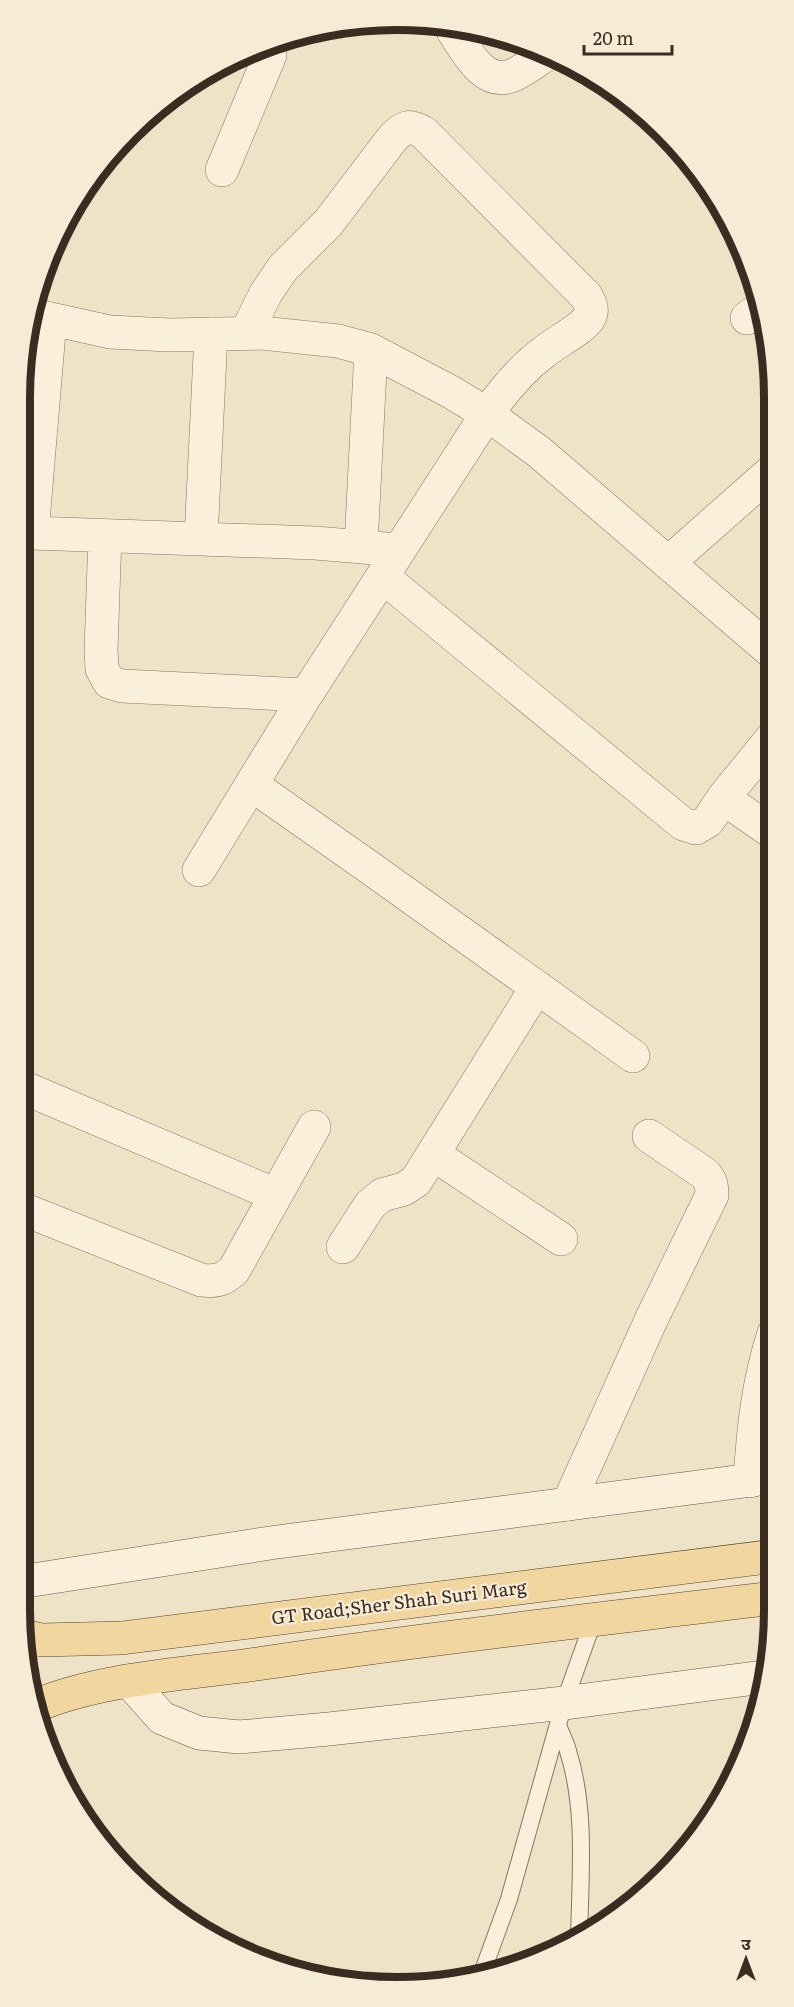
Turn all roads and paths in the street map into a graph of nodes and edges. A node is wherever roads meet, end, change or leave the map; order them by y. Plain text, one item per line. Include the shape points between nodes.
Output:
1 (456, 35) edge
2 (269, 53) edge
3 (539, 59) edge
4 (222, 170) dead end
5 (41, 318) edge
6 (246, 333) junction
7 (211, 334) junction
8 (372, 350) junction
9 (487, 414) junction
10 (30, 476) edge
11 (764, 478) edge
12 (30, 533) edge
13 (105, 536) junction
14 (201, 539) junction
15 (361, 546) junction
16 (668, 563) junction
17 (391, 564) junction
18 (764, 645) edge
19 (306, 695) junction
20 (764, 748) edge
21 (252, 785) junction
22 (723, 798) junction
23 (764, 826) edge
24 (199, 870) dead end
25 (537, 987) junction
26 (633, 1056) dead end
27 (30, 1090) edge
28 (314, 1127) dead end
29 (649, 1136) dead end
30 (433, 1154) junction
31 (276, 1195) junction
32 (30, 1212) edge
33 (561, 1239) dead end
34 (343, 1247) dead end
35 (764, 1363) edge
36 (762, 1479) edge
37 (568, 1504) junction
38 (764, 1558) edge
39 (30, 1580) edge
40 (764, 1599) edge
41 (594, 1620) junction
42 (31, 1638) edge
43 (758, 1678) edge
44 (129, 1681) junction
45 (42, 1703) edge
46 (561, 1714) junction
47 (579, 1928) edge
48 (486, 1966) edge

1 - 3 street via 481,70 495,78 511,76
2 - 4 street
5 - 7 street via 110,332
5 - 10 street
6 - 7 street
6 - 8 street via 329,340
6 - 9 street via 283,268 328,223 392,139 402,129 414,127 441,149 592,305 585,323 542,353 508,384
7 - 14 street
8 - 9 street
8 - 15 street
9 - 16 street via 539,452
9 - 17 street
11 - 16 street
12 - 13 street
13 - 14 street
13 - 19 street via 101,650 102,669 109,682 122,686
14 - 15 street
15 - 17 street
16 - 18 street
17 - 19 street
17 - 22 street via 683,824 696,828 708,821
19 - 21 street
20 - 22 street
21 - 24 street
21 - 25 street
22 - 23 street
25 - 26 street
25 - 30 street
27 - 31 street
28 - 31 street
29 - 37 street via 705,1174 710,1179 712,1195
30 - 33 street
30 - 34 street via 416,1181 405,1189 382,1195 370,1205
31 - 32 street via 234,1270 215,1282 201,1280
35 - 36 street via 754,1425
36 - 37 street
37 - 39 street via 270,1543
38 - 42 main road, GT Road;Sher Shah Suri Marg via 122,1638
40 - 41 main road
41 - 44 main road
41 - 46 lane
43 - 46 street
44 - 45 main road
44 - 46 street via 162,1718 199,1733 239,1737
46 - 47 lane via 577,1789
46 - 48 lane via 509,1899

